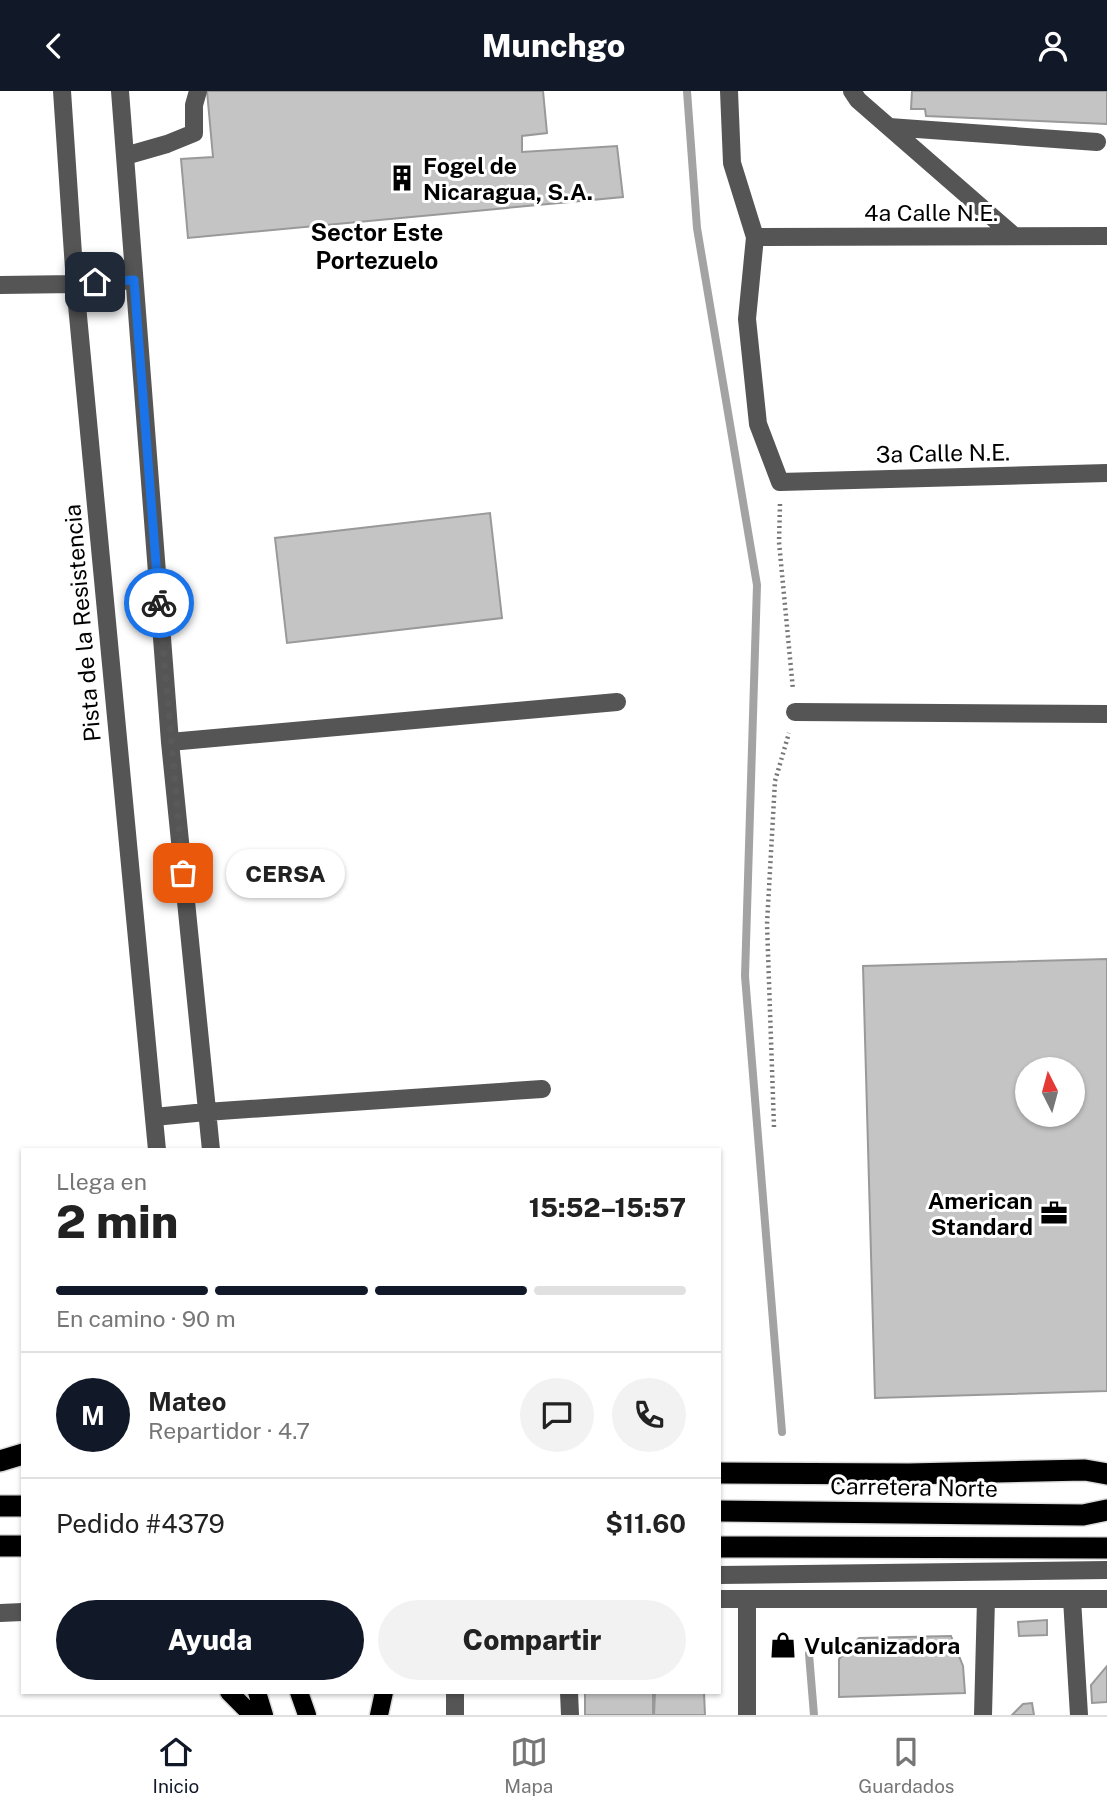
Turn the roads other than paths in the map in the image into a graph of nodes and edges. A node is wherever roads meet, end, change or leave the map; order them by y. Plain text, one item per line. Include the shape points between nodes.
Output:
1 (62, 91) edge
2 (120, 91) edge
3 (198, 91) edge
4 (729, 91) edge
5 (852, 91) edge
6 (889, 127) junction
7 (1097, 142) dead end
8 (125, 156) junction
9 (1014, 236) junction
10 (1107, 236) edge
11 (755, 237) junction
12 (134, 280) junction
13 (75, 284) junction
14 (0, 285) edge
15 (1107, 473) edge
16 (617, 702) dead end
17 (795, 712) road end
18 (1107, 713) edge
19 (170, 742) junction
20 (542, 1089) dead end
21 (206, 1111) junction
22 (154, 1117) junction
23 (157, 1148) edge
24 (211, 1148) edge
25 (21, 1455) edge
26 (0, 1461) edge
27 (721, 1473) edge
28 (1107, 1474) edge
29 (0, 1506) edge
30 (21, 1506) edge
31 (1107, 1510) edge
32 (721, 1511) edge
33 (0, 1546) edge
34 (21, 1546) edge
35 (721, 1547) edge
36 (1107, 1548) edge
37 (1107, 1570) edge
38 (721, 1575) edge
39 (721, 1599) edge
40 (986, 1599) junction
41 (1072, 1599) junction
42 (1107, 1599) edge
43 (747, 1600) junction
44 (21, 1612) edge
45 (0, 1613) edge
46 (231, 1694) edge
47 (258, 1694) edge
48 (300, 1694) edge
49 (384, 1694) edge
50 (455, 1694) edge
51 (569, 1694) edge
52 (252, 1715) edge
53 (264, 1715) edge
54 (307, 1715) edge
55 (379, 1715) edge
56 (455, 1715) edge
57 (570, 1715) edge
58 (747, 1715) edge
59 (983, 1715) edge
60 (1079, 1715) edge

1 - 13 street, Pista de la Resistencia
2 - 8 street
3 - 8 street via 194,134
4 - 11 street via 732,163
5 - 6 street
6 - 7 street
6 - 9 street
8 - 12 street
9 - 10 street, 4a Calle N.E.
9 - 11 street, 4a Calle N.E.
11 - 15 street, 3a Calle N.E. via 747,319 756,411 780,482
12 - 13 street
12 - 19 street
13 - 14 street
13 - 22 street, Pista de la Resistencia
16 - 19 street
17 - 18 street
19 - 21 street
20 - 21 street
21 - 22 street
21 - 24 street
22 - 23 street, Pista de la Resistencia
25 - 26 highway
27 - 28 highway via 1084,1470
29 - 30 highway
31 - 32 highway, Carretera Norte via 1083,1515
33 - 34 highway
35 - 36 highway
37 - 38 street
39 - 43 street
40 - 41 street
40 - 43 street
40 - 59 street
41 - 42 street
41 - 60 street
43 - 58 street
44 - 45 street
46 - 52 main road
47 - 53 main road
48 - 54 main road
49 - 55 main road
50 - 56 street
51 - 57 street

